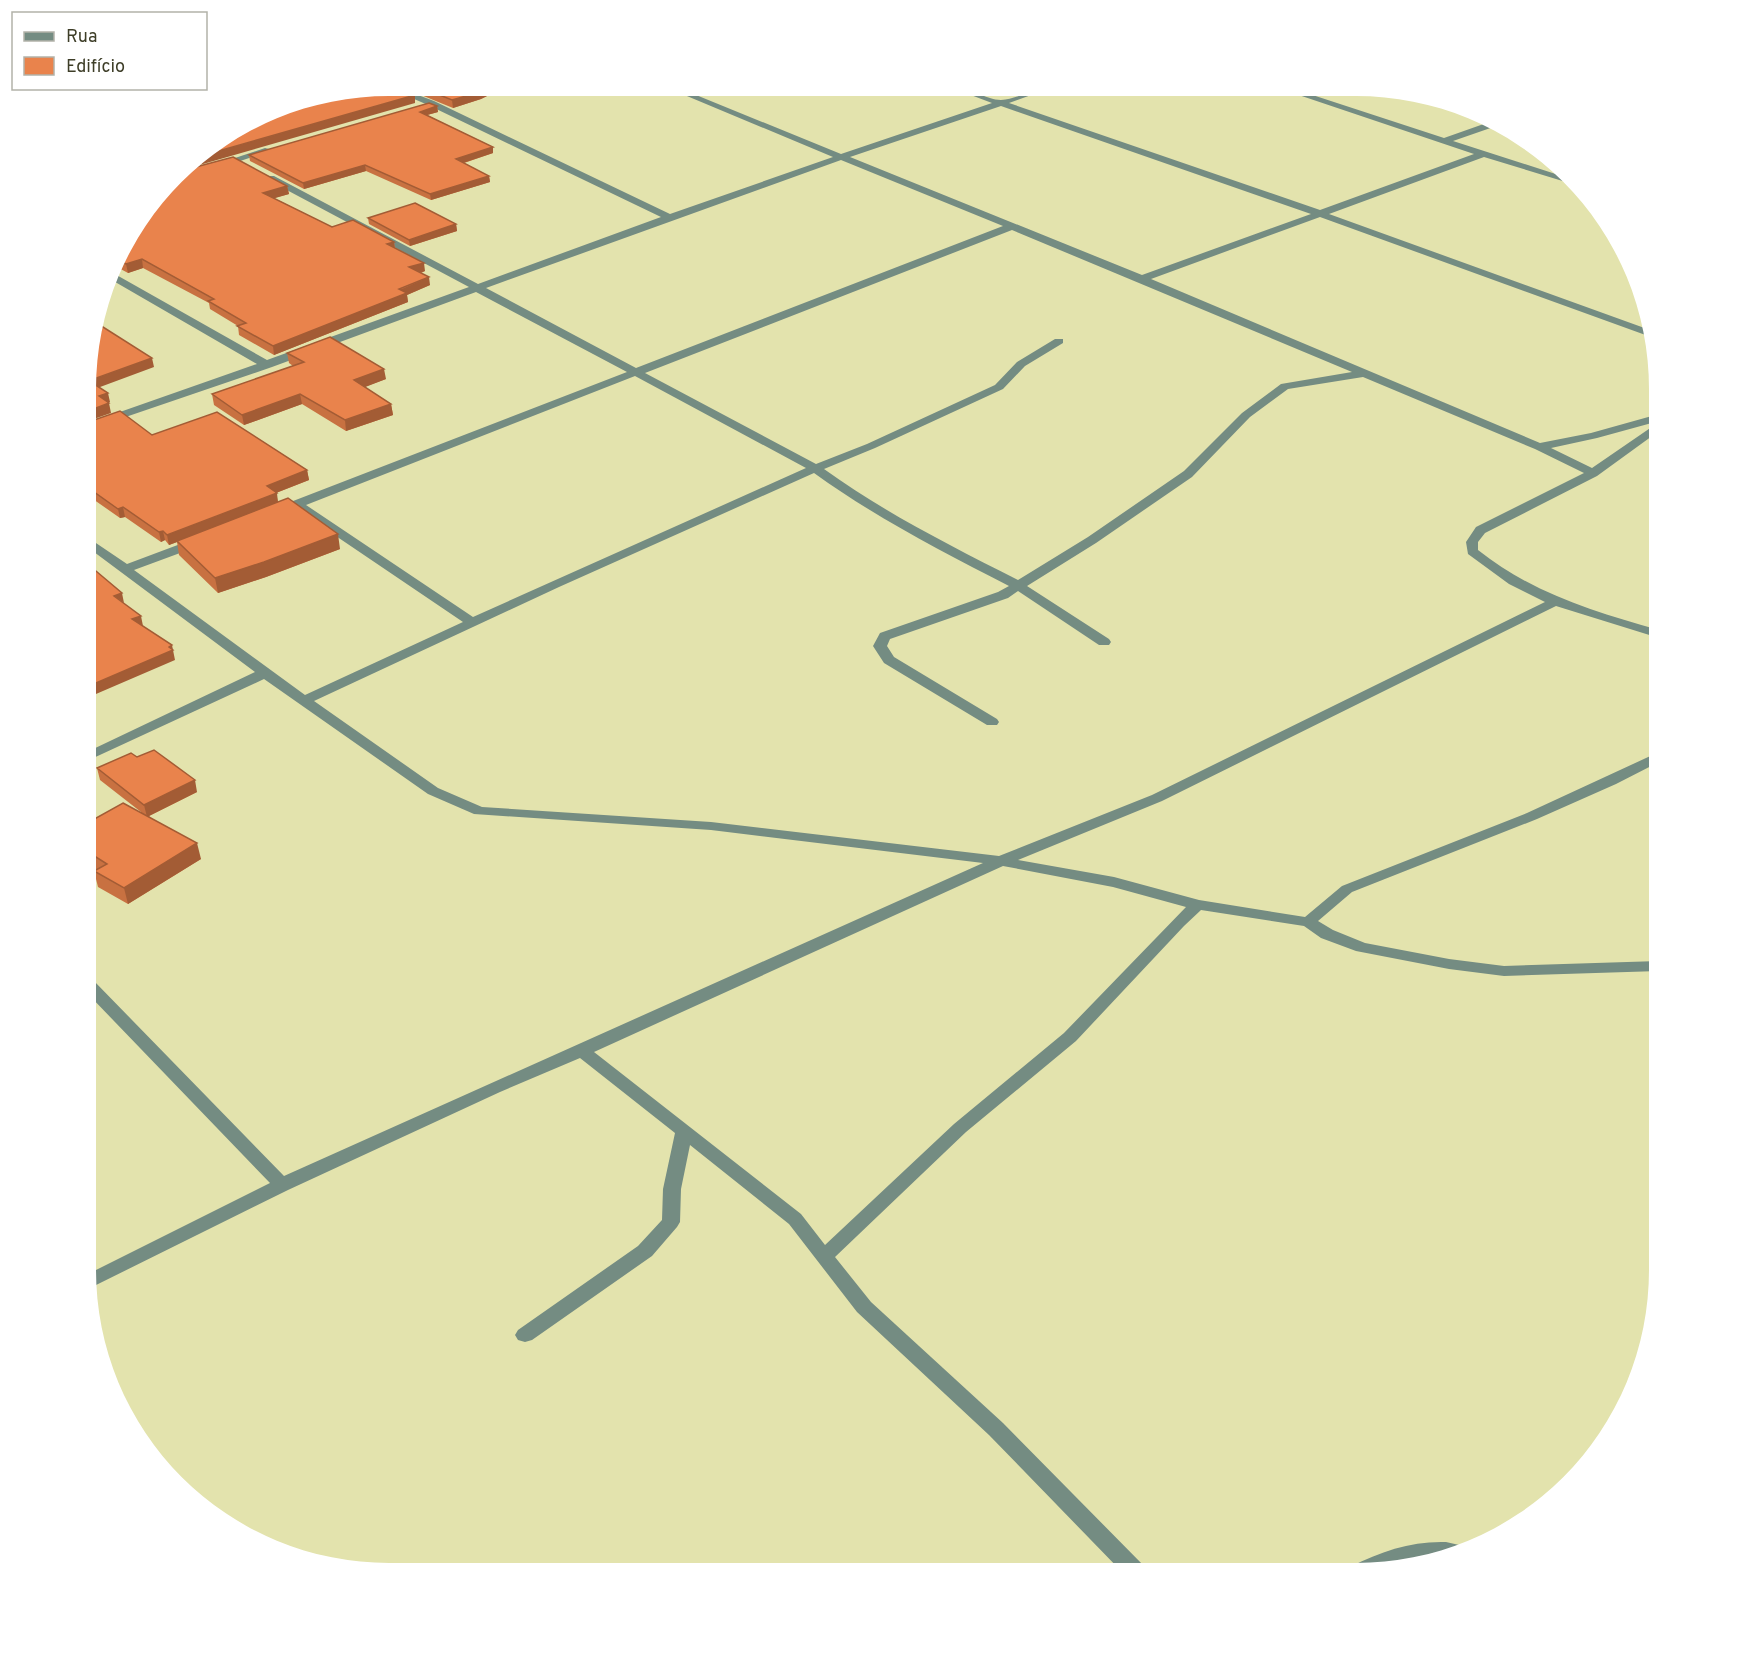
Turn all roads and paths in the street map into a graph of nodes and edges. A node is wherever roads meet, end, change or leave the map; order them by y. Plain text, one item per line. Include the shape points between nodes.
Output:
1 (413, 96) edge
2 (691, 96) edge
3 (979, 96) edge
4 (1020, 96) edge
5 (1307, 96) edge
6 (431, 103) junction
7 (998, 103) junction
8 (419, 106) edge
9 (1486, 126) edge
10 (1444, 141) junction
11 (282, 146) edge
12 (1482, 154) junction
13 (842, 158) junction
14 (236, 160) junction
15 (206, 168) edge
16 (1559, 178) edge
17 (1322, 213) junction
18 (672, 219) junction
19 (1012, 226) junction
20 (117, 279) edge
21 (1142, 279) junction
22 (474, 287) junction
23 (1643, 331) edge
24 (1059, 341) dead end
25 (268, 366) junction
26 (635, 371) junction
27 (1366, 373) junction
28 (1649, 420) edge
29 (96, 424) edge
30 (1649, 431) edge
31 (1539, 447) junction
32 (815, 468) junction
33 (1593, 473) junction
34 (297, 504) junction
35 (265, 516) edge
36 (211, 537) edge
37 (96, 547) edge
38 (125, 569) junction
39 (1017, 585) junction
40 (1554, 602) junction
41 (472, 622) junction
42 (1649, 631) edge
43 (1104, 642) dead end
44 (265, 673) junction
45 (306, 700) junction
46 (992, 722) dead end
47 (96, 753) edge
48 (1649, 761) edge
49 (1001, 861) junction
50 (1198, 905) junction
51 (1308, 922) junction
52 (1649, 966) edge
53 (96, 993) edge
54 (582, 1051) junction
55 (684, 1130) junction
56 (282, 1185) junction
57 (825, 1256) junction
58 (96, 1278) edge
59 (525, 1335) dead end
60 (1440, 1550) edge
61 (1380, 1562) edge
62 (1127, 1563) edge

1 - 6 street
2 - 13 street
3 - 7 street
4 - 7 street
5 - 10 street
6 - 8 street
6 - 18 street
7 - 13 street
7 - 17 street
9 - 10 street
10 - 12 street
11 - 14 street
12 - 16 street
12 - 17 street
13 - 18 street
13 - 19 street
14 - 15 street
14 - 22 street
17 - 21 street
17 - 23 street
18 - 22 street
19 - 21 street
19 - 26 street
20 - 25 street
21 - 27 street
22 - 25 street
22 - 26 street
24 - 32 street via 1021,364 999,387
25 - 29 street
26 - 32 street
26 - 34 street
27 - 31 street
27 - 39 street via 1285,386 1246,415 1188,474 1092,540
28 - 31 street
30 - 33 street
31 - 33 street
32 - 39 street via 921,536
32 - 41 street
33 - 40 street via 1480,530 1472,542 1472,551 1501,576
34 - 35 street
34 - 41 street
36 - 38 street
37 - 38 street
38 - 44 street
39 - 43 street
39 - 46 street via 1003,595 885,636 880,646 889,660
40 - 42 street
40 - 49 street via 1157,798
41 - 45 street
44 - 45 street
44 - 47 street
45 - 49 street via 433,791 478,811 711,826
48 - 51 street via 1532,816 1347,889
49 - 50 street via 1114,882
49 - 54 street
50 - 51 street
50 - 57 street via 1070,1037 960,1128
51 - 52 street via 1362,947 1449,964 1504,970
53 - 56 street
54 - 55 street
54 - 56 street
55 - 57 street via 795,1218
55 - 59 street via 672,1189 672,1222 645,1251
56 - 58 street
57 - 62 street via 864,1307 996,1429
60 - 61 street

